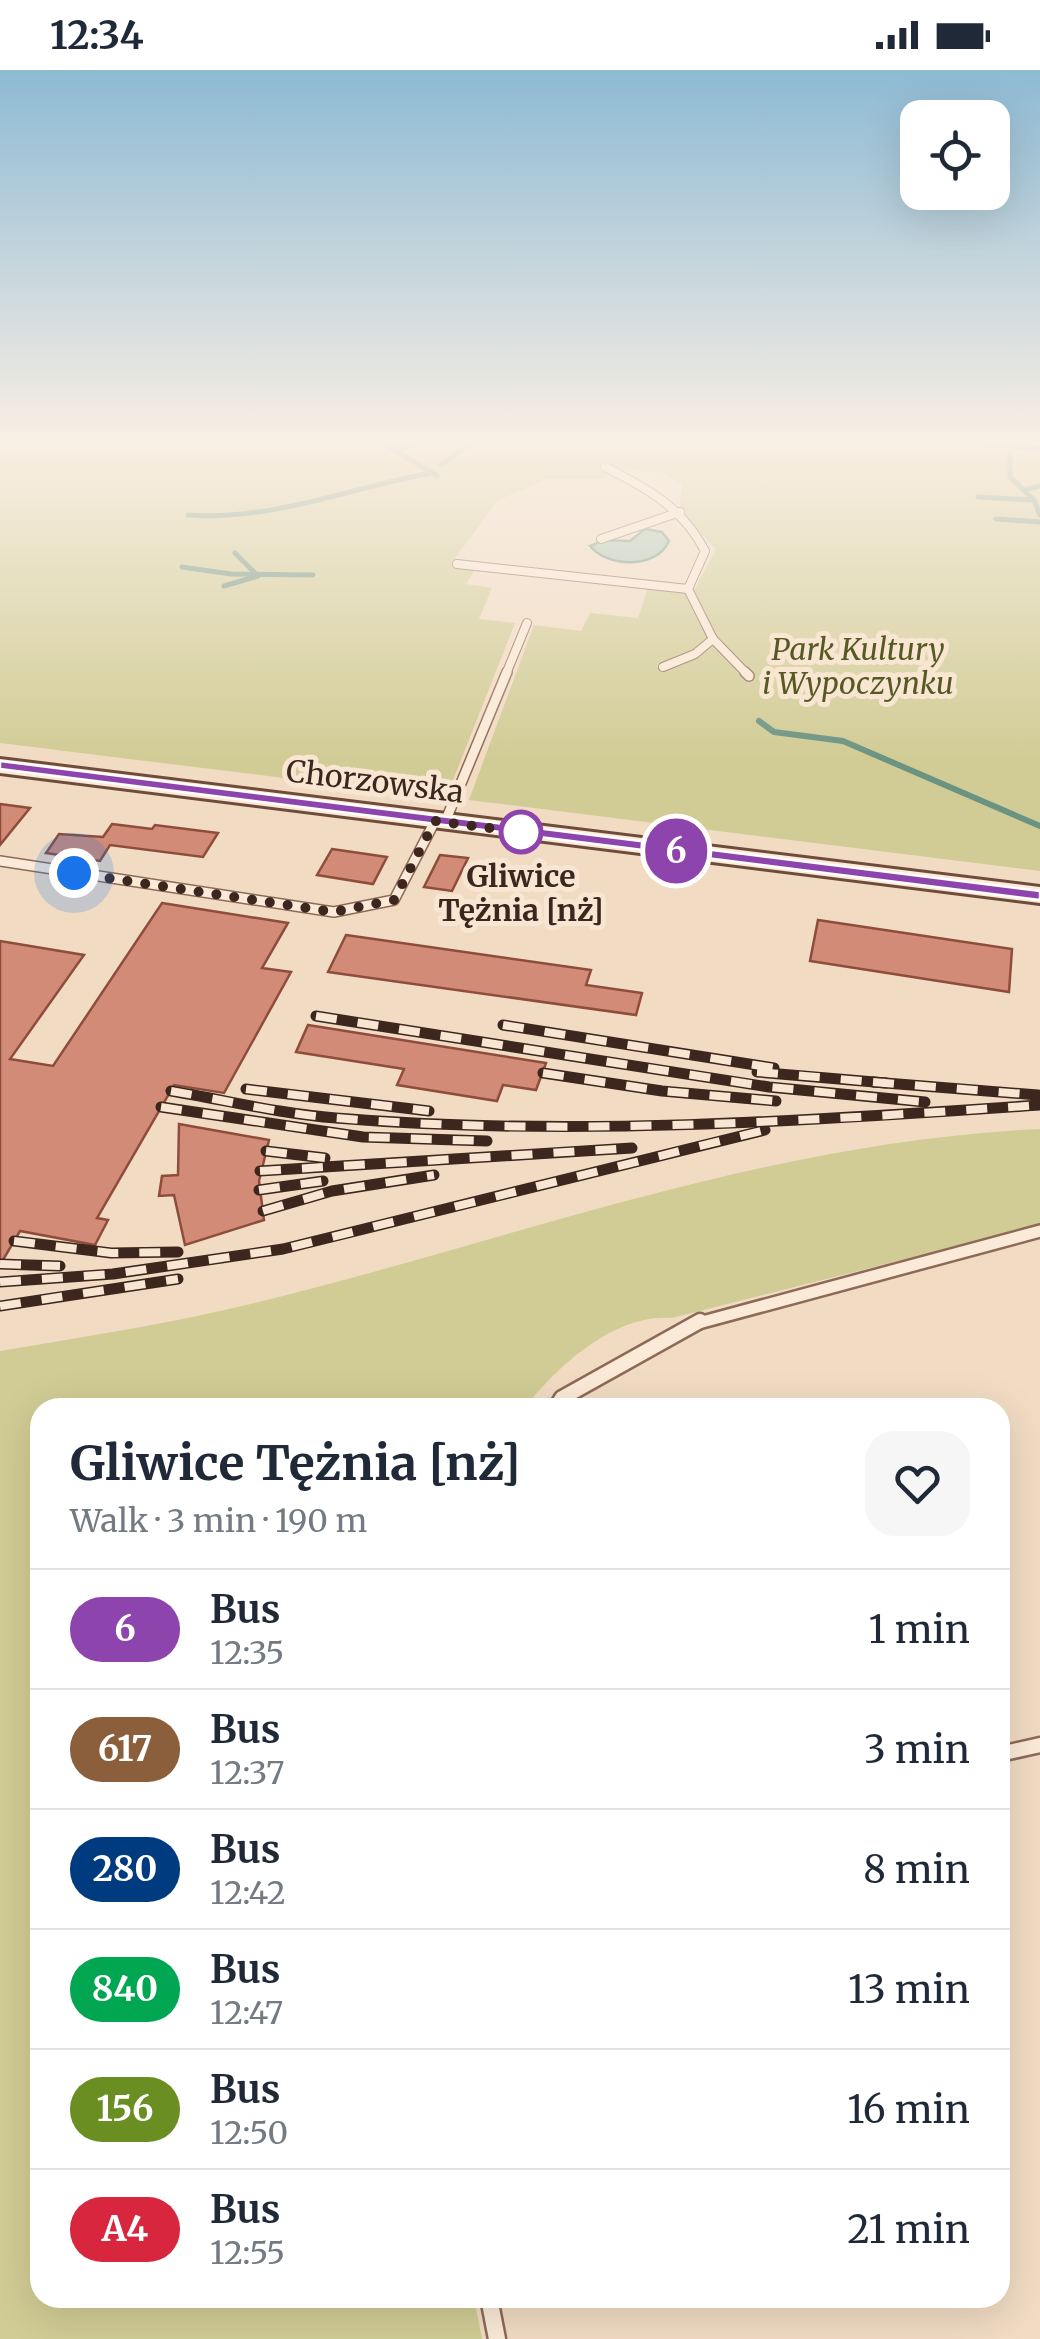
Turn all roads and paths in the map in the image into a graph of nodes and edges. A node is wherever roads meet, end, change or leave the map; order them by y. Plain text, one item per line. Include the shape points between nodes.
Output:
1 (703, 548) edge
2 (456, 564) dead end
3 (688, 589) junction
4 (527, 622) dead end
5 (713, 639) junction
6 (663, 667) dead end
7 (749, 676) dead end
8 (0, 766) edge
9 (440, 822) junction
10 (0, 862) edge
11 (1040, 895) edge
12 (1040, 1231) edge
13 (562, 1398) edge
14 (1040, 1745) edge
15 (1010, 1752) edge
16 (491, 2308) edge
17 (497, 2339) edge

1 - 3 lane
2 - 3 lane
3 - 5 lane
4 - 9 lane
5 - 6 lane
5 - 7 lane
8 - 9 main road, Chorzowska
9 - 10 lane via 394,900 334,912
9 - 11 main road, Chorzowska
12 - 13 lane via 704,1319
14 - 15 lane
16 - 17 lane

